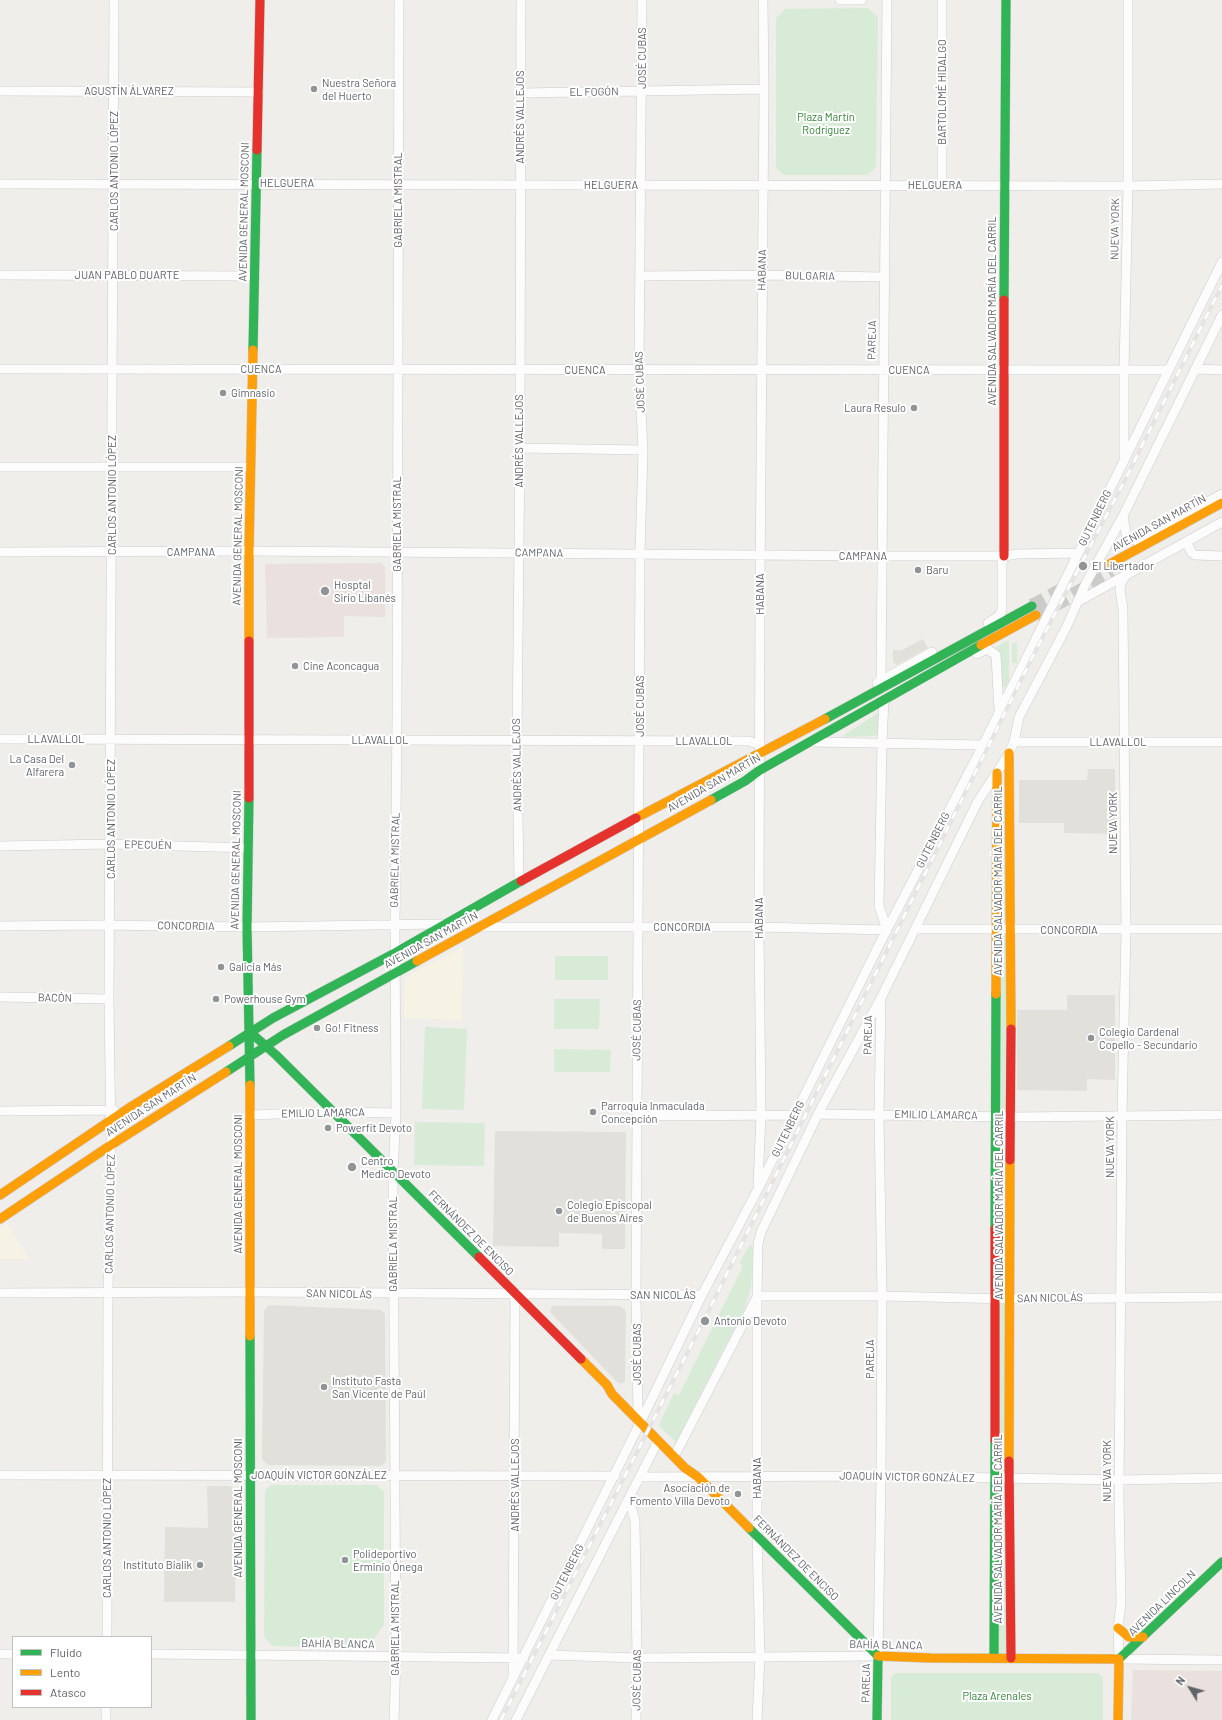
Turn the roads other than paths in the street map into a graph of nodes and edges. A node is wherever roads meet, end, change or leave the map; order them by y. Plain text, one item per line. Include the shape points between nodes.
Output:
1 (114, 0) edge
2 (260, 0) edge
3 (399, 0) edge
4 (521, 0) edge
5 (642, 0) edge
6 (763, 0) edge
7 (840, 0) edge
8 (862, 0) edge
9 (887, 0) edge
10 (942, 0) edge
11 (1006, 0) edge
12 (1128, 0) edge
13 (764, 89) junction
14 (642, 90) junction
15 (0, 91) edge
16 (114, 91) junction
17 (259, 92) junction
18 (520, 93) junction
19 (114, 183) junction
20 (256, 183) junction
21 (0, 184) edge
22 (398, 184) junction
23 (642, 184) junction
24 (1222, 184) edge
25 (520, 185) junction
26 (763, 185) junction
27 (887, 185) junction
28 (942, 185) junction
29 (1004, 185) junction
30 (1128, 186) junction
31 (1222, 262) edge
32 (0, 275) edge
33 (114, 275) junction
34 (762, 275) junction
35 (254, 276) junction
36 (640, 276) junction
37 (885, 277) junction
38 (1222, 315) edge
39 (252, 368) junction
40 (0, 369) edge
41 (112, 369) junction
42 (398, 369) junction
43 (1195, 369) junction
44 (519, 370) junction
45 (639, 370) junction
46 (761, 370) junction
47 (884, 370) junction
48 (1003, 370) junction
49 (1169, 370) junction
50 (1222, 370) edge
51 (1124, 371) junction
52 (520, 448) junction
53 (643, 450) junction
54 (1124, 458) junction
55 (0, 467) edge
56 (251, 467) junction
57 (113, 468) junction
58 (1222, 494) edge
59 (1222, 503) edge
60 (1222, 513) edge
61 (1123, 516) junction
62 (1222, 522) edge
63 (1186, 542) junction
64 (249, 551) junction
65 (0, 552) edge
66 (112, 552) junction
67 (396, 553) junction
68 (518, 553) junction
69 (1078, 553) junction
70 (640, 554) junction
71 (760, 556) junction
72 (882, 556) junction
73 (1004, 556) junction
74 (1222, 556) edge
75 (1126, 576) junction
76 (1077, 602) junction
77 (1032, 606) tunnel mouth
78 (1036, 615) tunnel mouth
79 (995, 619) joint
80 (881, 680) junction
81 (884, 700) junction
82 (856, 701) junction
83 (999, 711) junction
84 (0, 738) edge
85 (111, 739) junction
86 (249, 740) junction
87 (396, 741) junction
88 (516, 741) junction
89 (640, 741) junction
90 (810, 742) junction
91 (1014, 742) junction
92 (1123, 742) junction
93 (1222, 742) edge
94 (882, 743) junction
95 (983, 745) junction
96 (760, 749) junction
97 (1009, 753) junction
98 (760, 770) junction
99 (997, 773) junction
100 (638, 817) junction
101 (639, 839) junction
102 (110, 844) junction
103 (0, 846) edge
104 (249, 848) junction
105 (519, 883) junction
106 (444, 924) junction
107 (110, 925) junction
108 (0, 926) edge
109 (394, 926) junction
110 (247, 927) junction
111 (478, 927) junction
112 (638, 927) junction
113 (759, 927) junction
114 (916, 929) junction
115 (997, 929) junction
116 (1222, 929) edge
117 (886, 930) junction
118 (1011, 930) junction
119 (1126, 930) junction
120 (395, 953) junction
121 (395, 973) junction
122 (0, 996) edge
123 (880, 998) junction
124 (109, 999) junction
125 (250, 1032) junction
126 (266, 1046) junction
127 (250, 1056) junction
128 (110, 1109) junction
129 (0, 1110) edge
130 (123, 1112) junction
131 (333, 1112) junction
132 (396, 1113) junction
133 (818, 1114) junction
134 (879, 1114) junction
135 (250, 1115) junction
136 (761, 1115) junction
137 (795, 1115) junction
138 (1222, 1115) edge
139 (637, 1116) junction
140 (997, 1116) junction
141 (1122, 1116) junction
142 (1011, 1117) junction
143 (110, 1120) junction
144 (111, 1145) junction
145 (393, 1172) junction
146 (758, 1189) junction
147 (0, 1195) edge
148 (0, 1219) edge
149 (758, 1259) joint
150 (108, 1292) junction
151 (250, 1292) junction
152 (0, 1293) edge
153 (393, 1294) junction
154 (516, 1294) junction
155 (702, 1295) junction
156 (636, 1296) junction
157 (757, 1296) junction
158 (882, 1296) junction
159 (1120, 1297) junction
160 (1222, 1297) edge
161 (995, 1299) junction
162 (1010, 1299) junction
163 (640, 1418) junction
164 (658, 1440) junction
165 (677, 1451) junction
166 (0, 1474) edge
167 (394, 1474) junction
168 (108, 1475) junction
169 (250, 1475) junction
170 (514, 1476) junction
171 (615, 1476) junction
172 (881, 1476) junction
173 (640, 1477) junction
174 (698, 1477) junction
175 (757, 1477) junction
176 (995, 1478) junction
177 (1009, 1478) junction
178 (1222, 1478) edge
179 (1119, 1480) junction
180 (629, 1498) junction
181 (757, 1535) junction
182 (1222, 1562) edge
183 (1118, 1628) junction
184 (107, 1636) edge
185 (1143, 1637) junction
186 (0, 1654) edge
187 (12, 1654) edge
188 (152, 1654) edge
189 (252, 1655) junction
190 (549, 1655) junction
191 (878, 1656) junction
192 (760, 1657) junction
193 (396, 1658) junction
194 (519, 1658) junction
195 (637, 1658) junction
196 (994, 1658) junction
197 (1011, 1658) junction
198 (1119, 1659) junction
199 (1222, 1660) edge
200 (106, 1708) edge
201 (106, 1720) edge
202 (251, 1720) edge
203 (394, 1720) edge
204 (492, 1720) edge
205 (516, 1720) edge
206 (636, 1720) edge
207 (758, 1720) edge
208 (877, 1720) edge
209 (1118, 1720) edge

1 - 16 street, CARLOS ANTONIO LÓPEZ
2 - 17 main road, AVENIDA GENERAL MOSCONI
3 - 22 street, GABRIELA MISTRAL
4 - 18 street, ANDRÉS VALLEJOS
5 - 14 street, JOSÉ CUBAS
6 - 13 street, HABANA
7 - 8 street
9 - 27 street, PAREJA
10 - 28 street, BARTOLOMÉ HIDALGO
11 - 29 main road, AVENIDA SALVADOR MARÍA DEL CARRIL
12 - 30 street, NUEVA YORK
13 - 14 street, EL FOGÓN
13 - 26 street, HABANA
14 - 18 street, EL FOGÓN
14 - 23 street, JOSÉ CUBAS
15 - 16 street, AGUSTÍN ÁLVAREZ
16 - 17 street, AGUSTÍN ÁLVAREZ
16 - 19 street, CARLOS ANTONIO LÓPEZ
17 - 20 main road, AVENIDA GENERAL MOSCONI
18 - 25 street, ANDRÉS VALLEJOS
19 - 20 street, HELGUERA
19 - 21 street, HELGUERA
19 - 33 street, CARLOS ANTONIO LÓPEZ
20 - 22 street, HELGUERA
20 - 35 main road, AVENIDA GENERAL MOSCONI
22 - 25 street, HELGUERA
22 - 42 street, GABRIELA MISTRAL
23 - 25 street, HELGUERA
23 - 26 street, HELGUERA
23 - 36 street, JOSÉ CUBAS
24 - 30 street, HELGUERA
25 - 44 street, ANDRÉS VALLEJOS
26 - 27 street, HELGUERA
26 - 34 street, HABANA
27 - 28 street, HELGUERA
27 - 37 street, PAREJA
28 - 29 street, HELGUERA
29 - 30 street, HELGUERA
29 - 48 main road, AVENIDA SALVADOR MARÍA DEL CARRIL
30 - 51 street, NUEVA YORK
31 - 49 street, GUTENBERG
32 - 33 street, JUAN PABLO DUARTE
33 - 35 street, JUAN PABLO DUARTE
33 - 41 street, CARLOS ANTONIO LÓPEZ
34 - 36 street, BULGARIA
34 - 37 street, BULGARIA
34 - 46 street, HABANA
35 - 39 main road, AVENIDA GENERAL MOSCONI
36 - 45 street, JOSÉ CUBAS
37 - 47 street, PAREJA
38 - 43 street, GUTENBERG
39 - 41 street, CUENCA
39 - 42 street, CUENCA
39 - 56 main road, AVENIDA GENERAL MOSCONI
40 - 41 street, CUENCA
41 - 57 street, CARLOS ANTONIO LÓPEZ
42 - 44 street, CUENCA
42 - 67 street, GABRIELA MISTRAL
43 - 50 street
43 - 61 street, GUTENBERG
44 - 45 street, CUENCA
44 - 52 street, ANDRÉS VALLEJOS
45 - 46 street, CUENCA
45 - 53 street, JOSÉ CUBAS
46 - 47 street, CUENCA
46 - 71 street, HABANA
47 - 48 street, CUENCA
47 - 72 street, PAREJA
48 - 51 street, CUENCA
48 - 73 main road, AVENIDA SALVADOR MARÍA DEL CARRIL
49 - 51 street, CUENCA
49 - 54 street, GUTENBERG
51 - 54 street, NUEVA YORK
52 - 53 street
52 - 68 street, ANDRÉS VALLEJOS
53 - 70 street, JOSÉ CUBAS
54 - 69 street, GUTENBERG
55 - 57 street
56 - 57 street
56 - 64 main road, AVENIDA GENERAL MOSCONI
57 - 66 street, CARLOS ANTONIO LÓPEZ
58 - 61 street, AVENIDA SAN MARTÍN via 1137,541 1126,534
59 - 60 main road, AVENIDA SAN MARTÍN via 1110,569
61 - 76 street, GUTENBERG
62 - 63 street
63 - 74 street via 1195,556
63 - 75 street
64 - 66 street, CAMPANA
64 - 67 street, CAMPANA
64 - 86 main road, AVENIDA GENERAL MOSCONI
65 - 66 street, CAMPANA
66 - 85 street, CARLOS ANTONIO LÓPEZ
67 - 68 street, CAMPANA
67 - 87 street, GABRIELA MISTRAL
68 - 70 street, CAMPANA
68 - 88 street, ANDRÉS VALLEJOS
69 - 73 street, CAMPANA
69 - 83 street, GUTENBERG
70 - 71 street, CAMPANA
70 - 89 street, JOSÉ CUBAS
71 - 72 street, CAMPANA
71 - 96 street, HABANA
72 - 73 street, CAMPANA
72 - 80 street, PAREJA
73 - 79 street, AVENIDA SALVADOR MARÍA DEL CARRIL via 1003,605 1000,615
75 - 76 street
75 - 92 street, NUEVA YORK via 1120,590 1123,609
76 - 91 street, GUTENBERG via 1019,717
77 - 82 main road, AVENIDA SAN MARTÍN
78 - 81 main road, AVENIDA SAN MARTÍN
79 - 80 street, AVENIDA SAN MARTÍN
80 - 82 street, AVENIDA SAN MARTÍN
81 - 83 street, AVENIDA SAN MARTÍN via 902,695 987,649 995,653 997,658
81 - 90 main road, AVENIDA SAN MARTÍN
81 - 94 street
82 - 96 main road, AVENIDA SAN MARTÍN
83 - 95 street, GUTENBERG
84 - 85 street, LLAVALLOL
85 - 86 street, LLAVALLOL
85 - 102 street, CARLOS ANTONIO LÓPEZ
86 - 87 street, LLAVALLOL
86 - 104 main road, AVENIDA GENERAL MOSCONI
87 - 88 street, LLAVALLOL
87 - 109 street, GABRIELA MISTRAL
88 - 89 street, LLAVALLOL
88 - 105 street, ANDRÉS VALLEJOS
89 - 96 street, LLAVALLOL via 749,741
89 - 100 street, JOSÉ CUBAS
90 - 94 street
90 - 98 main road, AVENIDA SAN MARTÍN
91 - 92 street, LLAVALLOL
91 - 97 street, GUTENBERG
92 - 93 street, LLAVALLOL
92 - 119 street, NUEVA YORK
94 - 95 street
94 - 117 street via 879,906
95 - 117 street, GUTENBERG
96 - 98 street, HABANA
96 - 100 main road, AVENIDA SAN MARTÍN
97 - 99 street, GUTENBERG
97 - 118 main road, AVENIDA SALVADOR MARÍA DEL CARRIL
98 - 101 main road, AVENIDA SAN MARTÍN via 745,781
98 - 113 street, HABANA
99 - 114 street, GUTENBERG via 978,801
99 - 115 main road, AVENIDA SALVADOR MARÍA DEL CARRIL
100 - 101 street, JOSÉ CUBAS
100 - 105 main road, AVENIDA SAN MARTÍN
101 - 111 main road, AVENIDA SAN MARTÍN
101 - 112 street, JOSÉ CUBAS
102 - 103 street, EPECUÉN
102 - 104 street, EPECUÉN
102 - 107 street, CARLOS ANTONIO LÓPEZ
104 - 110 main road, AVENIDA GENERAL MOSCONI
105 - 106 main road, AVENIDA SAN MARTÍN
106 - 109 street, CONCORDIA
106 - 120 main road, AVENIDA SAN MARTÍN
107 - 108 street, CONCORDIA
107 - 110 street, CONCORDIA
107 - 124 street, CARLOS ANTONIO LÓPEZ
109 - 110 street, CONCORDIA
109 - 120 street, GABRIELA MISTRAL
110 - 125 main road, AVENIDA GENERAL MOSCONI
111 - 112 street, CONCORDIA
111 - 121 main road, AVENIDA SAN MARTÍN
112 - 113 street, CONCORDIA
112 - 139 street, JOSÉ CUBAS
113 - 117 street, CONCORDIA
113 - 136 street, HABANA
114 - 115 street, CONCORDIA
114 - 123 street, GUTENBERG
115 - 118 street, CONCORDIA
115 - 140 main road, AVENIDA SALVADOR MARÍA DEL CARRIL
116 - 119 street, CONCORDIA
117 - 137 street, GUTENBERG
118 - 119 street, CONCORDIA
118 - 142 main road, AVENIDA SALVADOR MARÍA DEL CARRIL
119 - 141 street, NUEVA YORK
120 - 121 street, GABRIELA MISTRAL
120 - 125 main road, AVENIDA SAN MARTÍN
121 - 126 main road, AVENIDA SAN MARTÍN
121 - 132 street, GABRIELA MISTRAL
122 - 124 street, BACÓN
123 - 133 street, GUTENBERG
123 - 134 street, PAREJA
124 - 128 street, CARLOS ANTONIO LÓPEZ
125 - 126 main road, FERNÁNDEZ DE ENCISO
125 - 127 main road, AVENIDA GENERAL MOSCONI
125 - 130 main road, AVENIDA SAN MARTÍN
126 - 127 main road, AVENIDA SAN MARTÍN
126 - 131 main road, FERNÁNDEZ DE ENCISO
127 - 135 main road, AVENIDA GENERAL MOSCONI
127 - 144 main road, AVENIDA SAN MARTÍN
128 - 129 street
128 - 130 street
128 - 143 street, CARLOS ANTONIO LÓPEZ
130 - 143 main road, AVENIDA SAN MARTÍN
131 - 132 street, EMILIO LAMARCA
131 - 135 street, EMILIO LAMARCA
131 - 145 main road, FERNÁNDEZ DE ENCISO
132 - 145 street, GABRIELA MISTRAL
133 - 134 street, EMILIO LAMARCA
133 - 149 street, GUTENBERG via 763,1228 759,1238
134 - 140 street, EMILIO LAMARCA
134 - 158 street, PAREJA
135 - 151 main road, AVENIDA GENERAL MOSCONI
136 - 137 street
136 - 139 street
136 - 146 street, HABANA
137 - 146 street, GUTENBERG
138 - 141 street, EMILIO LAMARCA
139 - 156 street, JOSÉ CUBAS
140 - 142 street, EMILIO LAMARCA
140 - 161 main road, AVENIDA SALVADOR MARÍA DEL CARRIL
141 - 142 street, EMILIO LAMARCA
141 - 159 street, NUEVA YORK
142 - 162 main road, AVENIDA SALVADOR MARÍA DEL CARRIL
143 - 144 street, CARLOS ANTONIO LÓPEZ
143 - 147 main road, AVENIDA SAN MARTÍN
144 - 148 main road, AVENIDA SAN MARTÍN
144 - 150 street, CARLOS ANTONIO LÓPEZ
145 - 153 street, GABRIELA MISTRAL
145 - 154 main road, FERNÁNDEZ DE ENCISO
146 - 155 street, GUTENBERG
149 - 157 street, HABANA
150 - 151 street, SAN NICOLÁS
150 - 152 street, SAN NICOLÁS
150 - 168 street, CARLOS ANTONIO LÓPEZ
151 - 153 street, SAN NICOLÁS
151 - 169 main road, AVENIDA GENERAL MOSCONI
153 - 154 street, SAN NICOLÁS
153 - 167 street, GABRIELA MISTRAL
154 - 156 street, SAN NICOLÁS
154 - 163 main road, FERNÁNDEZ DE ENCISO via 607,1385 616,1390
154 - 170 street, ANDRÉS VALLEJOS
155 - 156 street, SAN NICOLÁS
155 - 163 street, GUTENBERG
156 - 163 street, JOSÉ CUBAS
157 - 158 street, SAN NICOLÁS
157 - 165 street
157 - 175 street, HABANA
158 - 161 street, SAN NICOLÁS
158 - 172 street, PAREJA
159 - 160 street, SAN NICOLÁS
159 - 162 street, SAN NICOLÁS
159 - 179 street, NUEVA YORK
161 - 162 street, SAN NICOLÁS
161 - 176 main road, AVENIDA SALVADOR MARÍA DEL CARRIL
162 - 177 main road, AVENIDA SALVADOR MARÍA DEL CARRIL
163 - 164 main road, FERNÁNDEZ DE ENCISO
163 - 165 main road, FERNÁNDEZ DE ENCISO
163 - 171 street, GUTENBERG
164 - 173 street, GUTENBERG
164 - 174 main road, FERNÁNDEZ DE ENCISO via 685,1468
165 - 174 main road, FERNÁNDEZ DE ENCISO
166 - 168 street, JOAQUÍN VICTOR GONZÁLEZ
167 - 169 street, JOAQUÍN VICTOR GONZÁLEZ
167 - 170 street, JOAQUÍN VICTOR GONZÁLEZ
167 - 193 street, GABRIELA MISTRAL
168 - 169 street, JOAQUÍN VICTOR GONZÁLEZ
168 - 184 street, CARLOS ANTONIO LÓPEZ
169 - 189 main road, AVENIDA GENERAL MOSCONI
170 - 171 street, JOAQUÍN VICTOR GONZÁLEZ
170 - 194 street, ANDRÉS VALLEJOS
171 - 194 street, GUTENBERG
172 - 175 street, JOAQUÍN VICTOR GONZÁLEZ
172 - 176 street, JOAQUÍN VICTOR GONZÁLEZ
172 - 191 street, PAREJA
173 - 174 street, JOAQUÍN VICTOR GONZÁLEZ
173 - 180 street, GUTENBERG
174 - 175 street, JOAQUÍN VICTOR GONZÁLEZ
174 - 181 main road, FERNÁNDEZ DE ENCISO
175 - 181 street, HABANA
176 - 177 street, JOAQUÍN VICTOR GONZÁLEZ
176 - 196 main road, AVENIDA SALVADOR MARÍA DEL CARRIL
177 - 179 street, JOAQUÍN VICTOR GONZÁLEZ
177 - 197 main road, AVENIDA SALVADOR MARÍA DEL CARRIL
178 - 179 street, JOAQUÍN VICTOR GONZÁLEZ
179 - 183 street, NUEVA YORK via 1121,1603
180 - 190 street, GUTENBERG
180 - 195 street, JOSÉ CUBAS via 635,1521
181 - 191 main road, FERNÁNDEZ DE ENCISO
181 - 192 street, HABANA
182 - 185 main road, AVENIDA LINCOLN
183 - 185 main road via 1129,1637
183 - 198 street, NUEVA YORK
185 - 198 main road, AVENIDA LINCOLN
186 - 187 street
188 - 189 street, BAHÍA BLANCA
189 - 193 street, BAHÍA BLANCA
189 - 202 main road, AVENIDA GENERAL MOSCONI
190 - 195 street, BAHÍA BLANCA
190 - 205 street, GUTENBERG
191 - 192 street, BAHÍA BLANCA
191 - 196 main road, BAHÍA BLANCA
191 - 208 main road, PAREJA
192 - 195 street, BAHÍA BLANCA
192 - 207 street, HABANA
193 - 194 street, BAHÍA BLANCA
193 - 203 street, GABRIELA MISTRAL
194 - 204 street, ANDRÉS VALLEJOS via 513,1677
195 - 206 street, JOSÉ CUBAS
196 - 197 main road, BAHÍA BLANCA
197 - 198 main road, BAHÍA BLANCA
198 - 199 street, BAHÍA BLANCA
198 - 209 main road, NUEVA YORK
200 - 201 street

